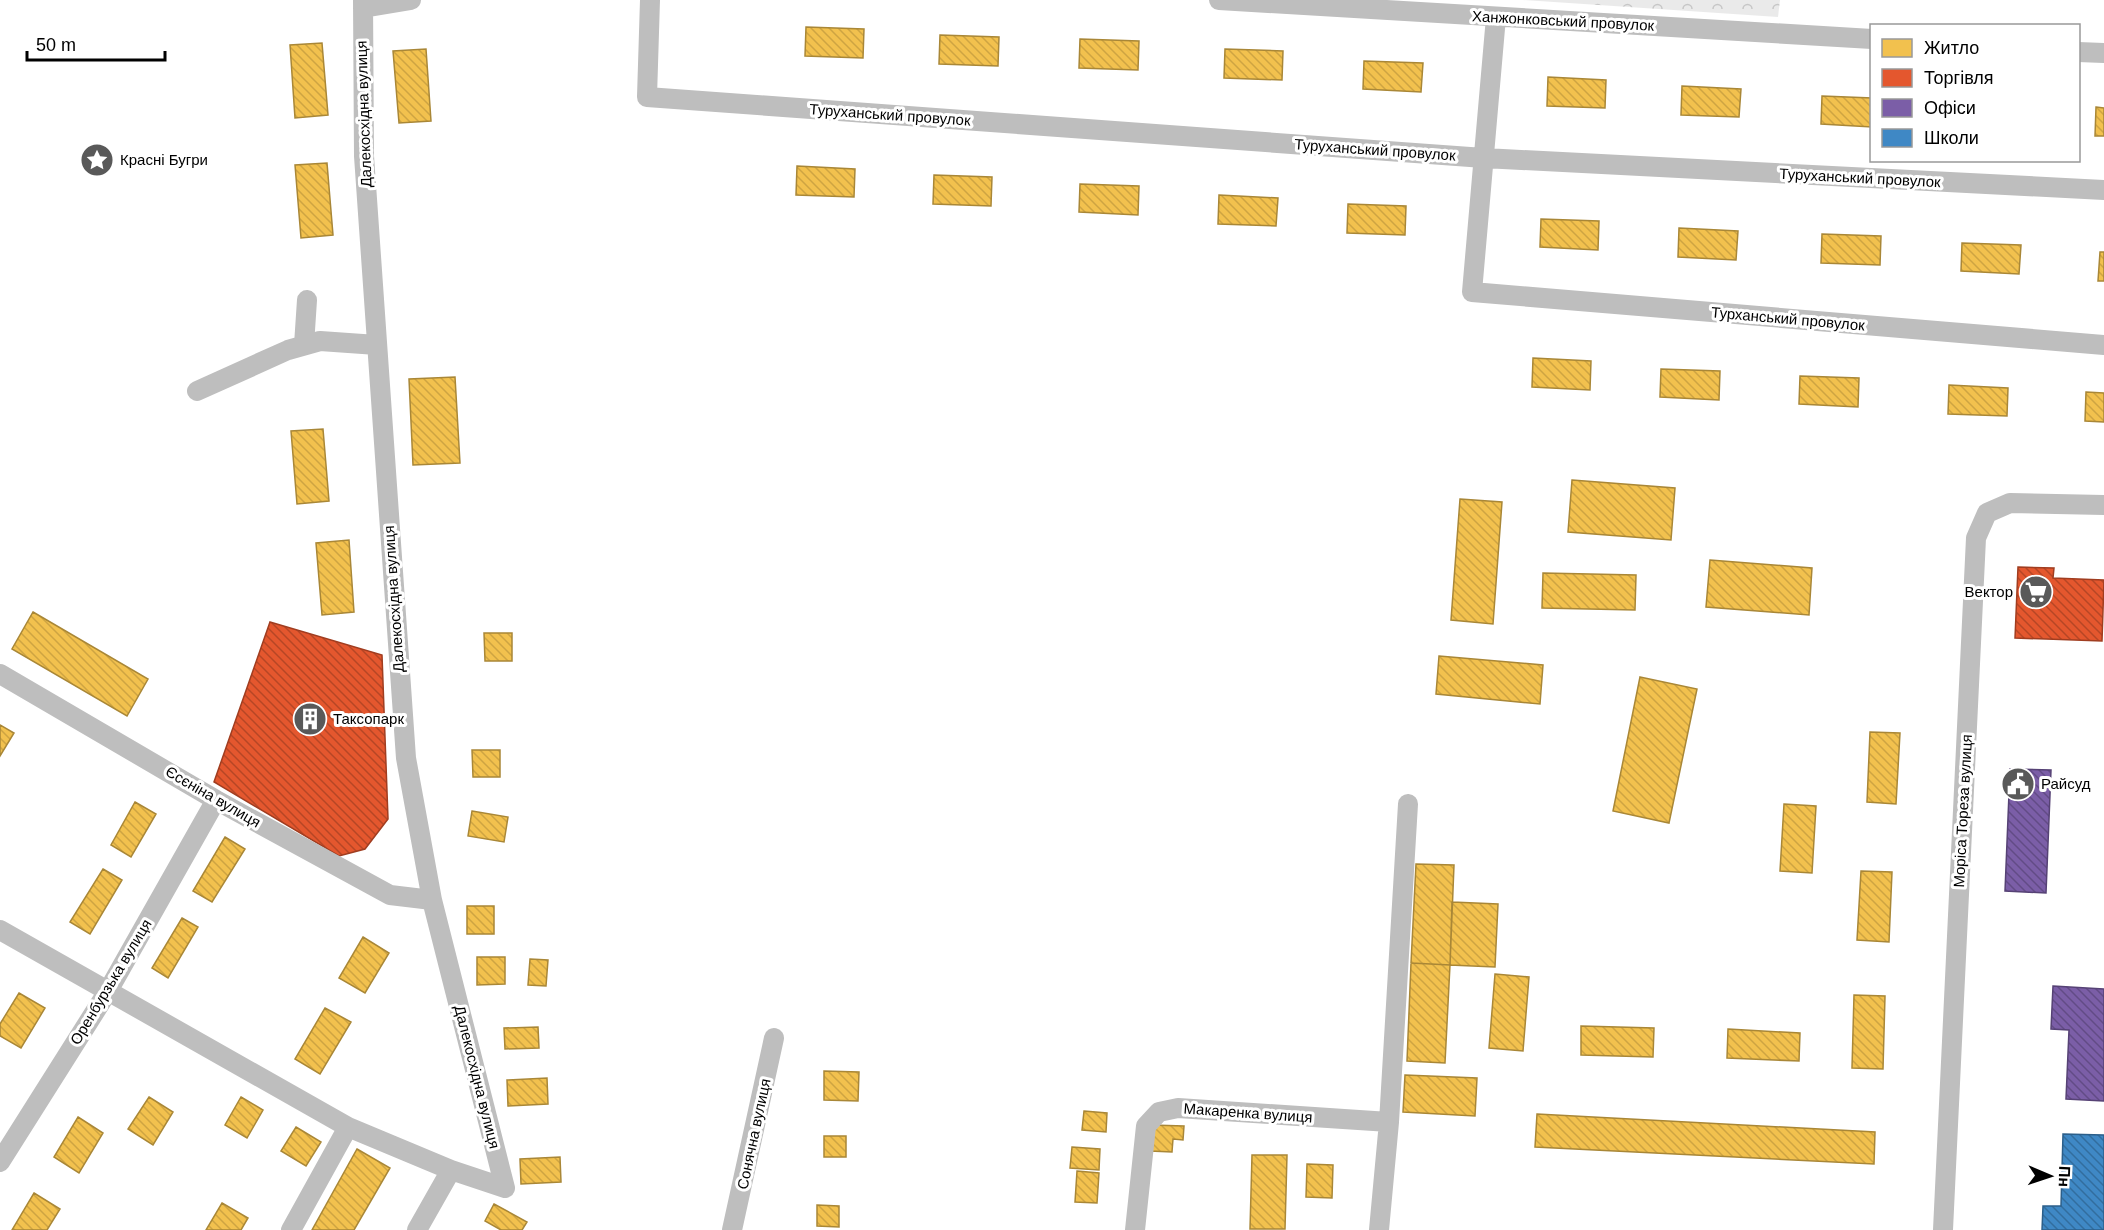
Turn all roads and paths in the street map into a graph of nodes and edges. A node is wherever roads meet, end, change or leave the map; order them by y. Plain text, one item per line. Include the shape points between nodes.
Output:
1 (411, 0) edge
2 (650, 0) edge
3 (1219, 0) edge
4 (363, 4) edge
5 (1496, 16) junction
6 (1870, 39) edge
7 (2080, 52) edge
8 (2104, 54) edge
9 (1484, 158) junction
10 (2104, 190) edge
11 (307, 300) dead end
12 (304, 345) junction
13 (377, 345) junction
14 (2104, 345) edge
15 (197, 391) dead end
16 (2104, 505) edge
17 (0, 674) edge
18 (216, 800) junction
19 (1408, 804) dead end
20 (432, 900) junction
21 (0, 930) edge
22 (108, 991) junction
23 (774, 1038) dead end
24 (1389, 1122) junction
25 (348, 1127) junction
26 (0, 1162) edge
27 (451, 1170) junction
28 (291, 1230) edge
29 (417, 1230) edge
30 (732, 1230) edge
31 (1135, 1230) edge
32 (1379, 1230) edge
33 (1943, 1230) edge

1 - 4 street
2 - 9 street, Туруханський провулок via 647,97
3 - 5 street, Ханжонковський провулок
4 - 13 street, Далекосхідна вулиця via 364,156
5 - 6 street, Ханжонковський провулок
5 - 9 street
7 - 8 street
9 - 10 street, Туруханський провулок
9 - 14 street, Турханський провулок via 1472,292
11 - 12 street
12 - 13 street via 320,341
12 - 15 street
13 - 20 street, Далекосхідна вулиця via 406,758
16 - 33 street, Моріса Тореза вулиця via 2010,503 1987,513 1976,538
17 - 18 street, Єсєніна вулиця
18 - 20 street, Єсєніна вулиця via 390,895
18 - 22 street, Оренбурзька вулиця
19 - 24 street
20 - 27 street, Далекосхідна вулиця via 505,1188
21 - 22 street
22 - 25 street
22 - 26 street, Оренбурзька вулиця
23 - 30 street, Сонячна вулиця
24 - 31 street, Макаренка вулиця via 1178,1108 1159,1112 1146,1126
24 - 32 street
25 - 27 street
25 - 28 street
27 - 29 street

